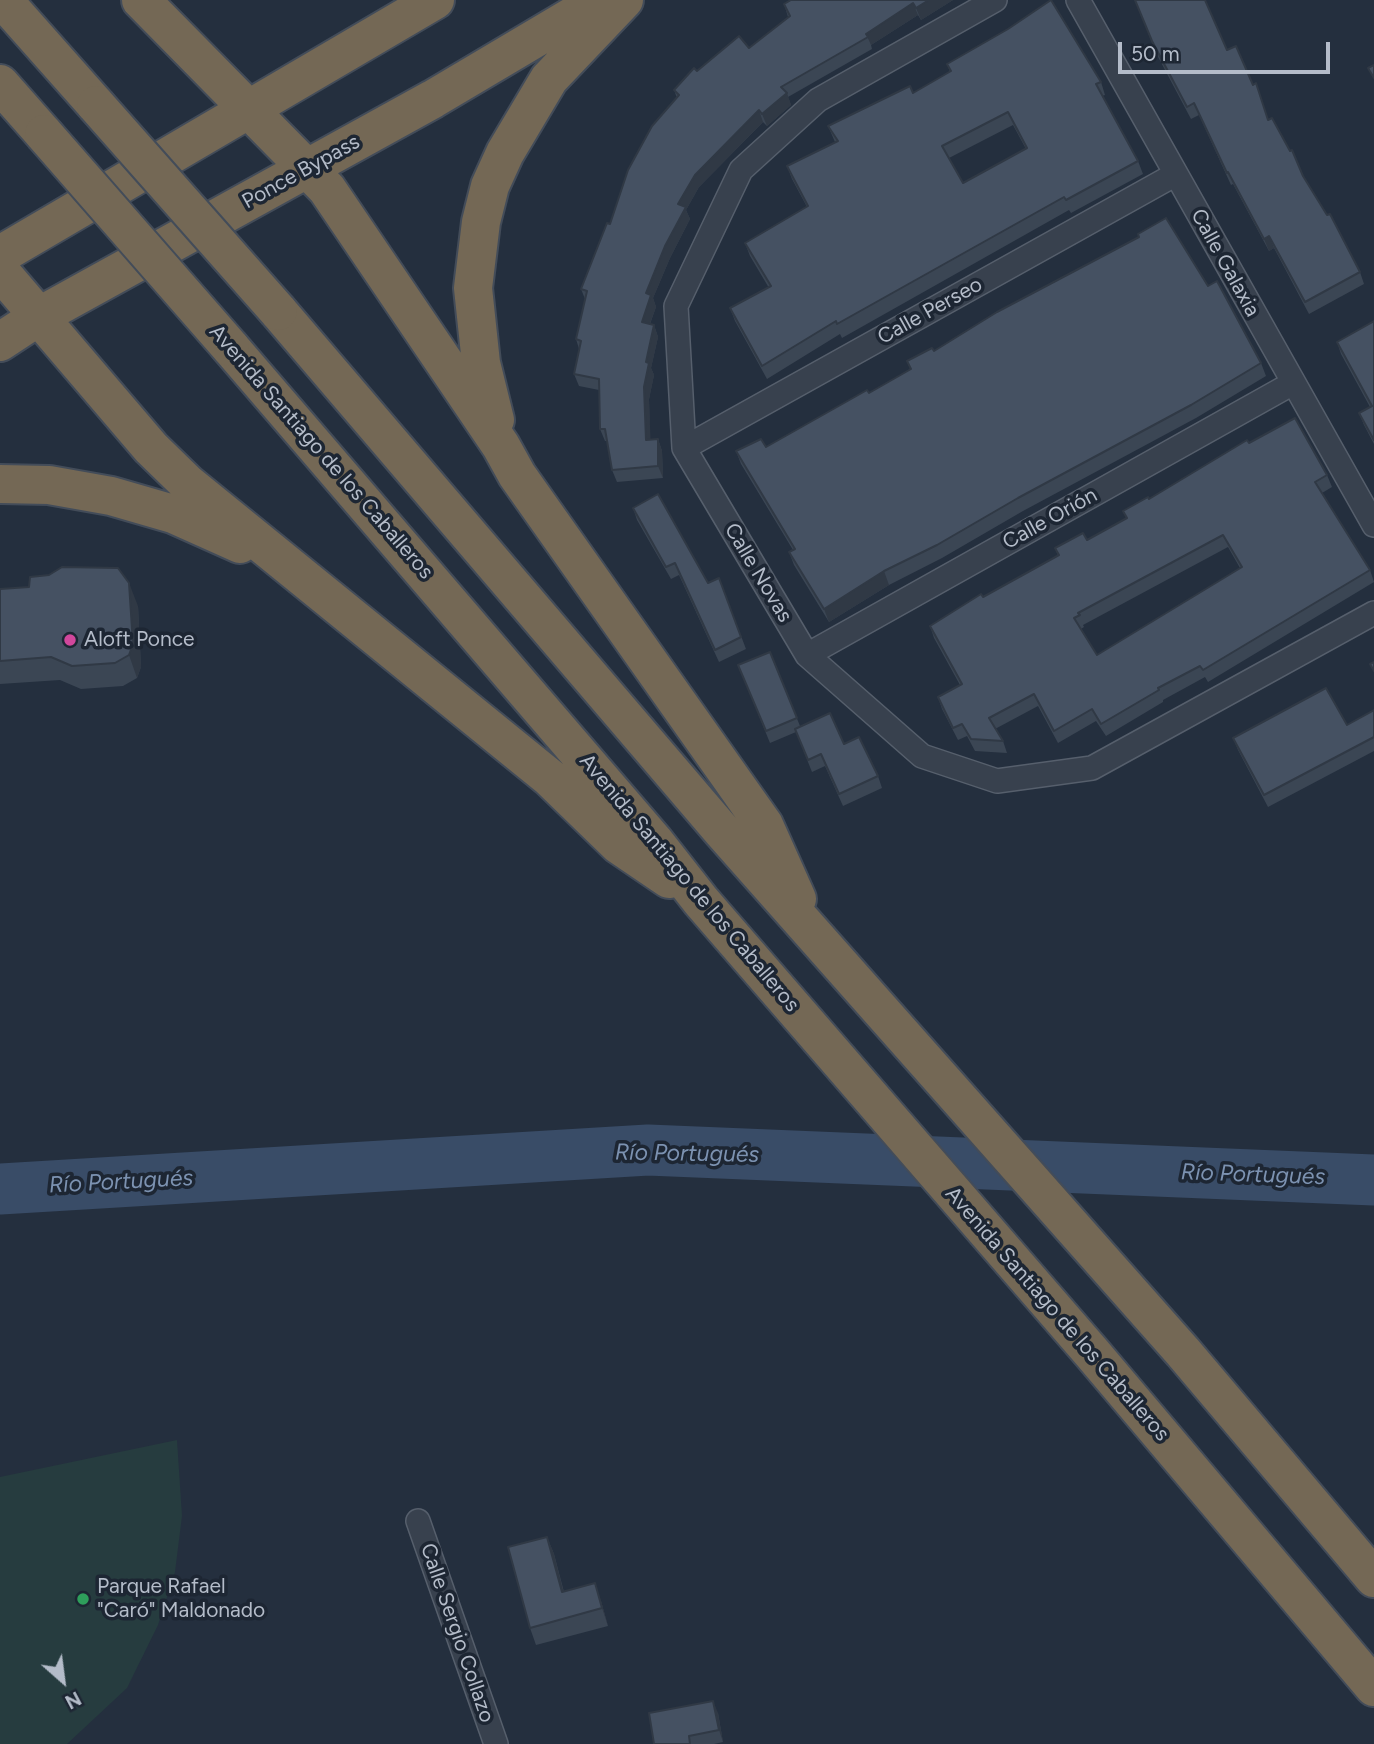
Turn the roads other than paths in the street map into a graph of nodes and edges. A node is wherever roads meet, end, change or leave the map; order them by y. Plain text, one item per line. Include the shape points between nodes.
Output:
1 (3, 0) edge
2 (141, 0) edge
3 (435, 0) edge
4 (600, 0) edge
5 (624, 0) edge
6 (995, 0) edge
7 (1078, 0) edge
8 (0, 83) edge
9 (247, 109) junction
10 (307, 169) junction
11 (1176, 174) junction
12 (0, 255) edge
13 (0, 271) edge
14 (38, 317) junction
15 (0, 342) edge
16 (1293, 383) junction
17 (501, 446) junction
18 (684, 448) junction
19 (0, 484) edge
20 (1374, 525) edge
21 (303, 579) junction
22 (1374, 613) edge
23 (807, 655) junction
24 (636, 843) junction
25 (814, 937) junction
26 (418, 1521) dead end
27 (1374, 1578) edge
28 (1374, 1686) edge
29 (496, 1744) edge

1 - 25 highway, bridge via 278,312
2 - 9 highway
3 - 9 highway
4 - 10 highway, Ponce Bypass
5 - 17 highway via 549,79 490,186 473,288 481,363
6 - 18 street, Calle Novas via 818,100 741,170 676,306
7 - 11 street, Calle Galaxia
8 - 24 highway, Avenida Santiago de los Caballeros, bridge via 230,347
9 - 10 highway
9 - 12 highway
10 - 14 highway, Ponce Bypass
10 - 17 highway via 327,189
11 - 16 street, Calle Galaxia
11 - 18 street, Calle Perseo
13 - 14 highway
14 - 15 highway, Ponce Bypass
14 - 21 highway via 151,448
16 - 20 street, Calle Galaxia
16 - 23 street, Calle Orión
17 - 25 highway via 764,825
18 - 23 street, Calle Novas
19 - 21 highway via 49,485 173,514 227,537
21 - 24 highway
22 - 23 street, Calle Novas via 1092,768 997,780 922,756
24 - 28 highway, Avenida Santiago de los Caballeros via 701,901
25 - 27 highway via 1183,1352
26 - 29 street, Calle Sergio Collazo

